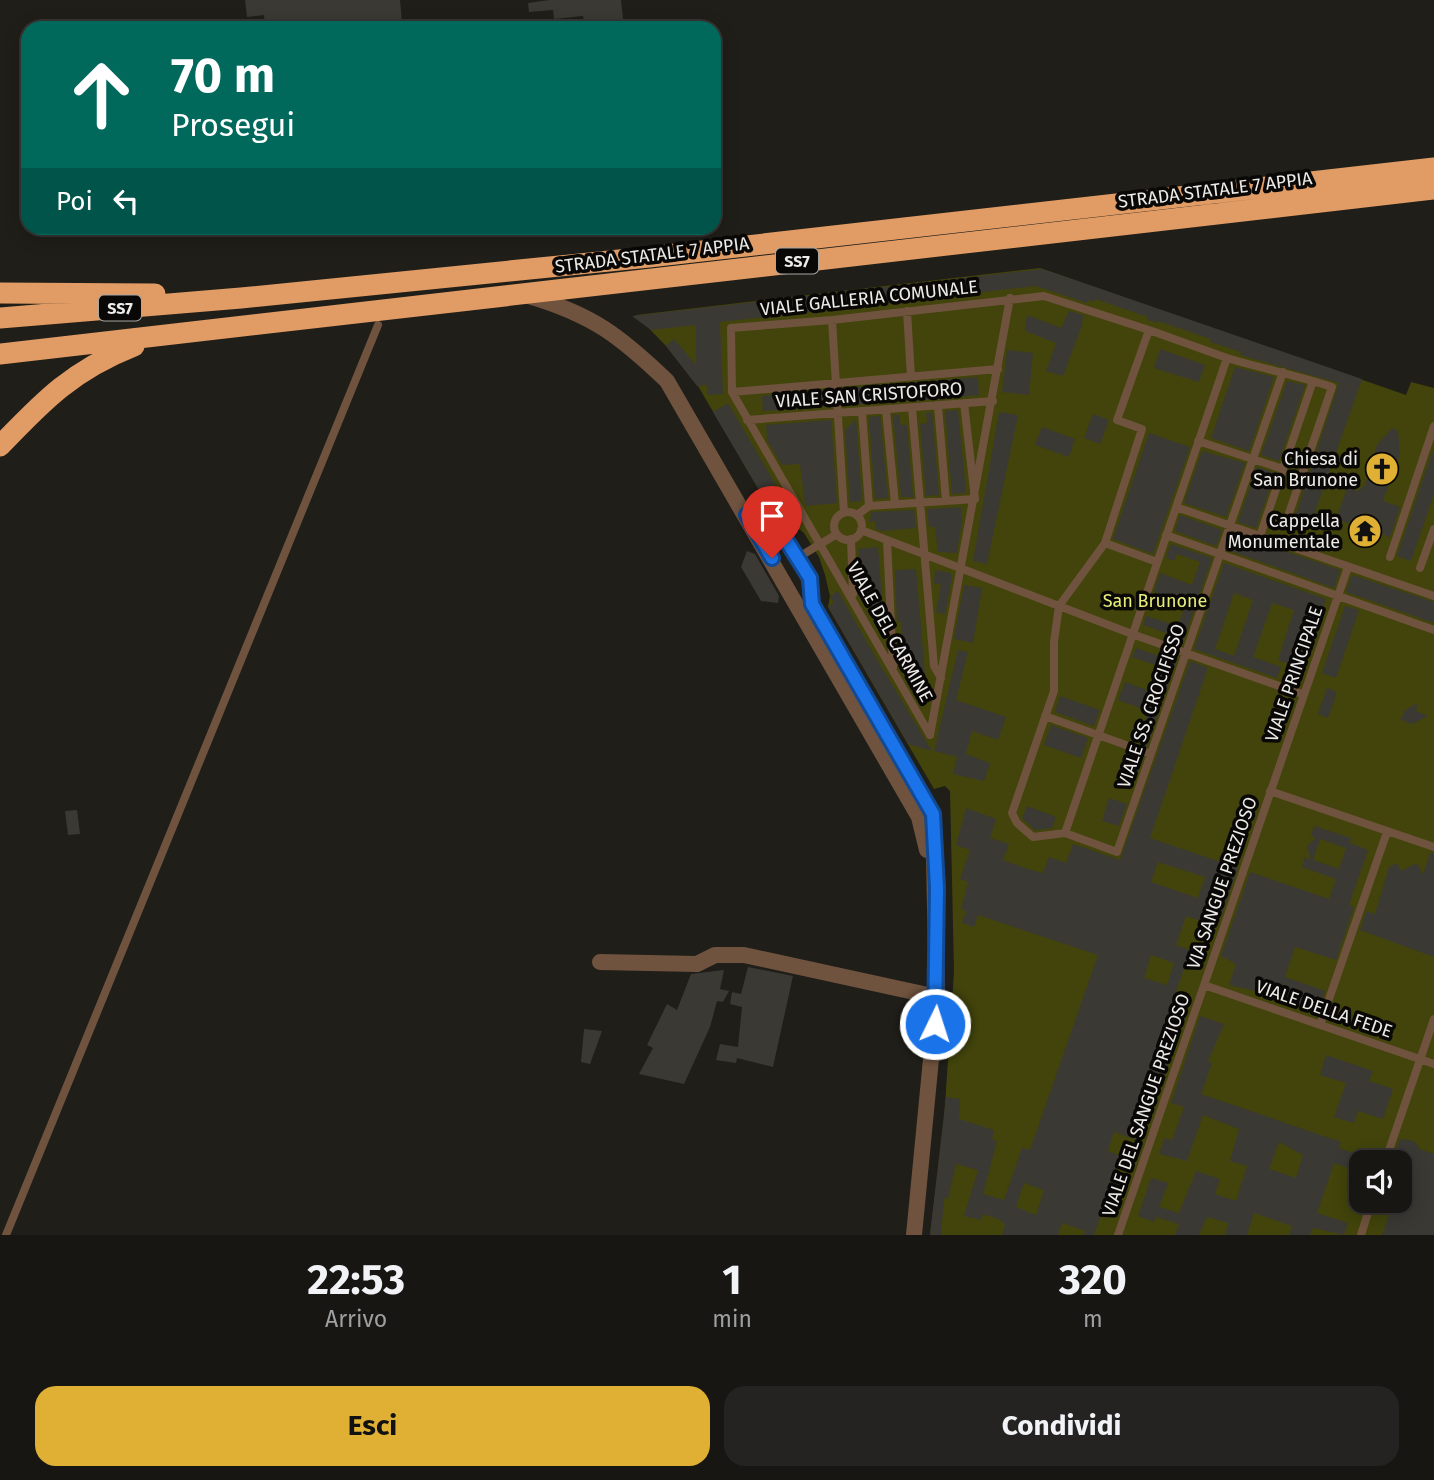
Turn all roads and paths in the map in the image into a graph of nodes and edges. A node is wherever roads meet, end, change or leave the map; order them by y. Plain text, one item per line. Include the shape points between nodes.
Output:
1 (1434, 168) edge
2 (1434, 189) edge
3 (0, 293) edge
4 (520, 294) junction
5 (241, 298) junction
6 (1010, 298) junction
7 (907, 311) junction
8 (0, 318) edge
9 (832, 320) junction
10 (378, 325) dead end
11 (1149, 330) junction
12 (160, 335) junction
13 (0, 354) edge
14 (1227, 358) junction
15 (998, 369) junction
16 (1283, 372) junction
17 (911, 377) junction
18 (1313, 381) junction
19 (835, 384) junction
20 (732, 393) junction
21 (993, 401) junction
22 (964, 404) junction
23 (938, 406) junction
24 (912, 408) junction
25 (886, 410) junction
26 (862, 412) junction
27 (837, 414) junction
28 (747, 420) junction
29 (1434, 426) edge
30 (1198, 441) junction
31 (0, 446) edge
32 (1253, 459) junction
33 (1283, 469) junction
34 (975, 499) junction
35 (946, 501) junction
36 (920, 503) junction
37 (895, 504) junction
38 (869, 506) junction
39 (1176, 507) junction
40 (844, 513) junction
41 (747, 515) junction
42 (857, 515) junction
43 (1286, 522) dead end
44 (1231, 526) junction
45 (1434, 529) edge
46 (861, 530) junction
47 (837, 534) junction
48 (1166, 536) junction
49 (1260, 536) junction
50 (851, 539) junction
51 (887, 540) junction
52 (1105, 542) junction
53 (822, 544) junction
54 (924, 555) junction
55 (1220, 555) junction
56 (1391, 557) dead end
57 (797, 558) junction
58 (1157, 562) junction
59 (1348, 567) junction
60 (1420, 568) dead end
61 (962, 569) junction
62 (1338, 596) junction
63 (1434, 596) edge
64 (853, 597) junction
65 (1059, 606) junction
66 (1434, 630) edge
67 (1132, 634) junction
68 (1186, 653) junction
69 (893, 671) junction
70 (941, 678) junction
71 (1303, 694) junction
72 (1045, 716) junction
73 (1098, 736) junction
74 (1151, 754) junction
75 (1270, 792) junction
76 (1387, 832) junction
77 (1065, 833) junction
78 (1434, 847) edge
79 (937, 888) junction
80 (600, 962) dead end
81 (1204, 985) junction
82 (937, 998) junction
83 (1434, 1020) edge
84 (1320, 1025) junction
85 (1420, 1059) junction
86 (1434, 1064) edge
87 (1389, 1150) edge
88 (1368, 1213) edge
89 (6, 1235) edge
90 (915, 1235) edge
91 (1118, 1235) edge
92 (1361, 1235) edge

1 - 5 highway, STRADA STATALE 7 APPIA / SS7
2 - 4 highway, STRADA STATALE 7 APPIA / SS7
3 - 5 highway via 122,292
4 - 12 highway, STRADA STATALE 7 APPIA / SS7
4 - 41 street via 592,319 667,381
5 - 8 highway, STRADA STATALE 7 APPIA / SS7
6 - 7 lane, VIALE GALLERIA COMUNALE
6 - 11 lane, VIALE GALLERIA COMUNALE via 1044,296
6 - 15 lane
7 - 9 lane, VIALE GALLERIA COMUNALE
7 - 17 lane
9 - 19 lane
9 - 20 lane, VIALE GALLERIA COMUNALE via 731,328
10 - 89 lane
11 - 14 lane, VIALE GALLERIA COMUNALE
11 - 52 lane via 1117,420 1142,429
12 - 13 highway, STRADA STATALE 7 APPIA / SS7
12 - 31 highway via 108,356 54,389
14 - 16 lane, VIALE GALLERIA COMUNALE
14 - 30 lane
15 - 17 lane
15 - 21 lane
16 - 18 lane, VIALE GALLERIA COMUNALE
16 - 32 lane, VIALE SS. CROCIFISSO
17 - 19 lane
18 - 33 lane
18 - 43 lane via 1332,387
19 - 20 lane
19 - 27 lane
20 - 28 lane, VIALE DEL CARMINE
21 - 22 lane, VIALE SAN CRISTOFORO
21 - 34 lane
22 - 23 lane, VIALE SAN CRISTOFORO
22 - 34 lane
23 - 24 lane, VIALE SAN CRISTOFORO
23 - 35 lane
24 - 25 lane, VIALE SAN CRISTOFORO
24 - 36 lane
25 - 26 lane, VIALE SAN CRISTOFORO
25 - 37 lane
26 - 27 lane, VIALE SAN CRISTOFORO
26 - 38 lane
27 - 28 lane, VIALE SAN CRISTOFORO
27 - 40 lane
28 - 53 lane, VIALE DEL CARMINE
29 - 56 lane
30 - 32 lane
30 - 39 lane
32 - 33 lane
32 - 44 lane, VIALE SS. CROCIFISSO
33 - 49 lane
34 - 35 lane
34 - 61 lane
35 - 36 lane
36 - 37 lane
36 - 54 lane
37 - 38 lane
38 - 42 lane
39 - 44 lane
39 - 48 lane
40 - 42 lane
40 - 47 lane via 835,521
41 - 57 street via 781,532
41 - 79 street via 919,817
42 - 46 lane
44 - 49 lane
44 - 55 lane, VIALE SS. CROCIFISSO
45 - 60 lane
46 - 50 lane
46 - 51 lane
47 - 50 lane
47 - 53 lane
48 - 55 lane
48 - 58 lane
49 - 59 lane
50 - 64 lane
51 - 54 lane
51 - 69 lane
52 - 58 lane
52 - 65 lane
53 - 57 lane
53 - 64 lane, VIALE DEL CARMINE
54 - 61 lane
54 - 70 lane via 934,666
55 - 62 lane
55 - 68 lane, VIALE SS. CROCIFISSO
57 - 79 street via 810,578 812,604 933,814
58 - 67 lane
59 - 62 lane, VIALE PRINCIPALE
59 - 63 lane
61 - 65 lane
61 - 70 lane
62 - 66 lane
62 - 71 lane, VIALE PRINCIPALE
64 - 69 lane, VIALE DEL CARMINE
65 - 67 lane
65 - 72 lane via 1054,691
67 - 68 lane
67 - 73 lane
68 - 71 lane
68 - 74 lane, VIALE SS. CROCIFISSO
69 - 70 lane, VIALE DEL CARMINE via 930,735
71 - 75 lane, VIALE PRINCIPALE
72 - 73 lane
72 - 77 lane via 1012,813 1033,837
73 - 74 lane
73 - 77 lane
74 - 77 lane, VIALE SS. CROCIFISSO via 1117,852
75 - 76 lane
75 - 81 lane, VIA SANGUE PREZIOSO
76 - 78 lane
76 - 84 lane
79 - 82 street
80 - 82 street via 697,964 715,956 744,955
81 - 84 lane, VIALE DELLA FEDE
81 - 91 lane, VIALE DEL SANGUE PREZIOSO
82 - 90 street
83 - 85 lane
84 - 85 lane, VIALE DELLA FEDE
85 - 86 lane, VIALE DELLA FEDE
85 - 87 lane
88 - 92 lane

